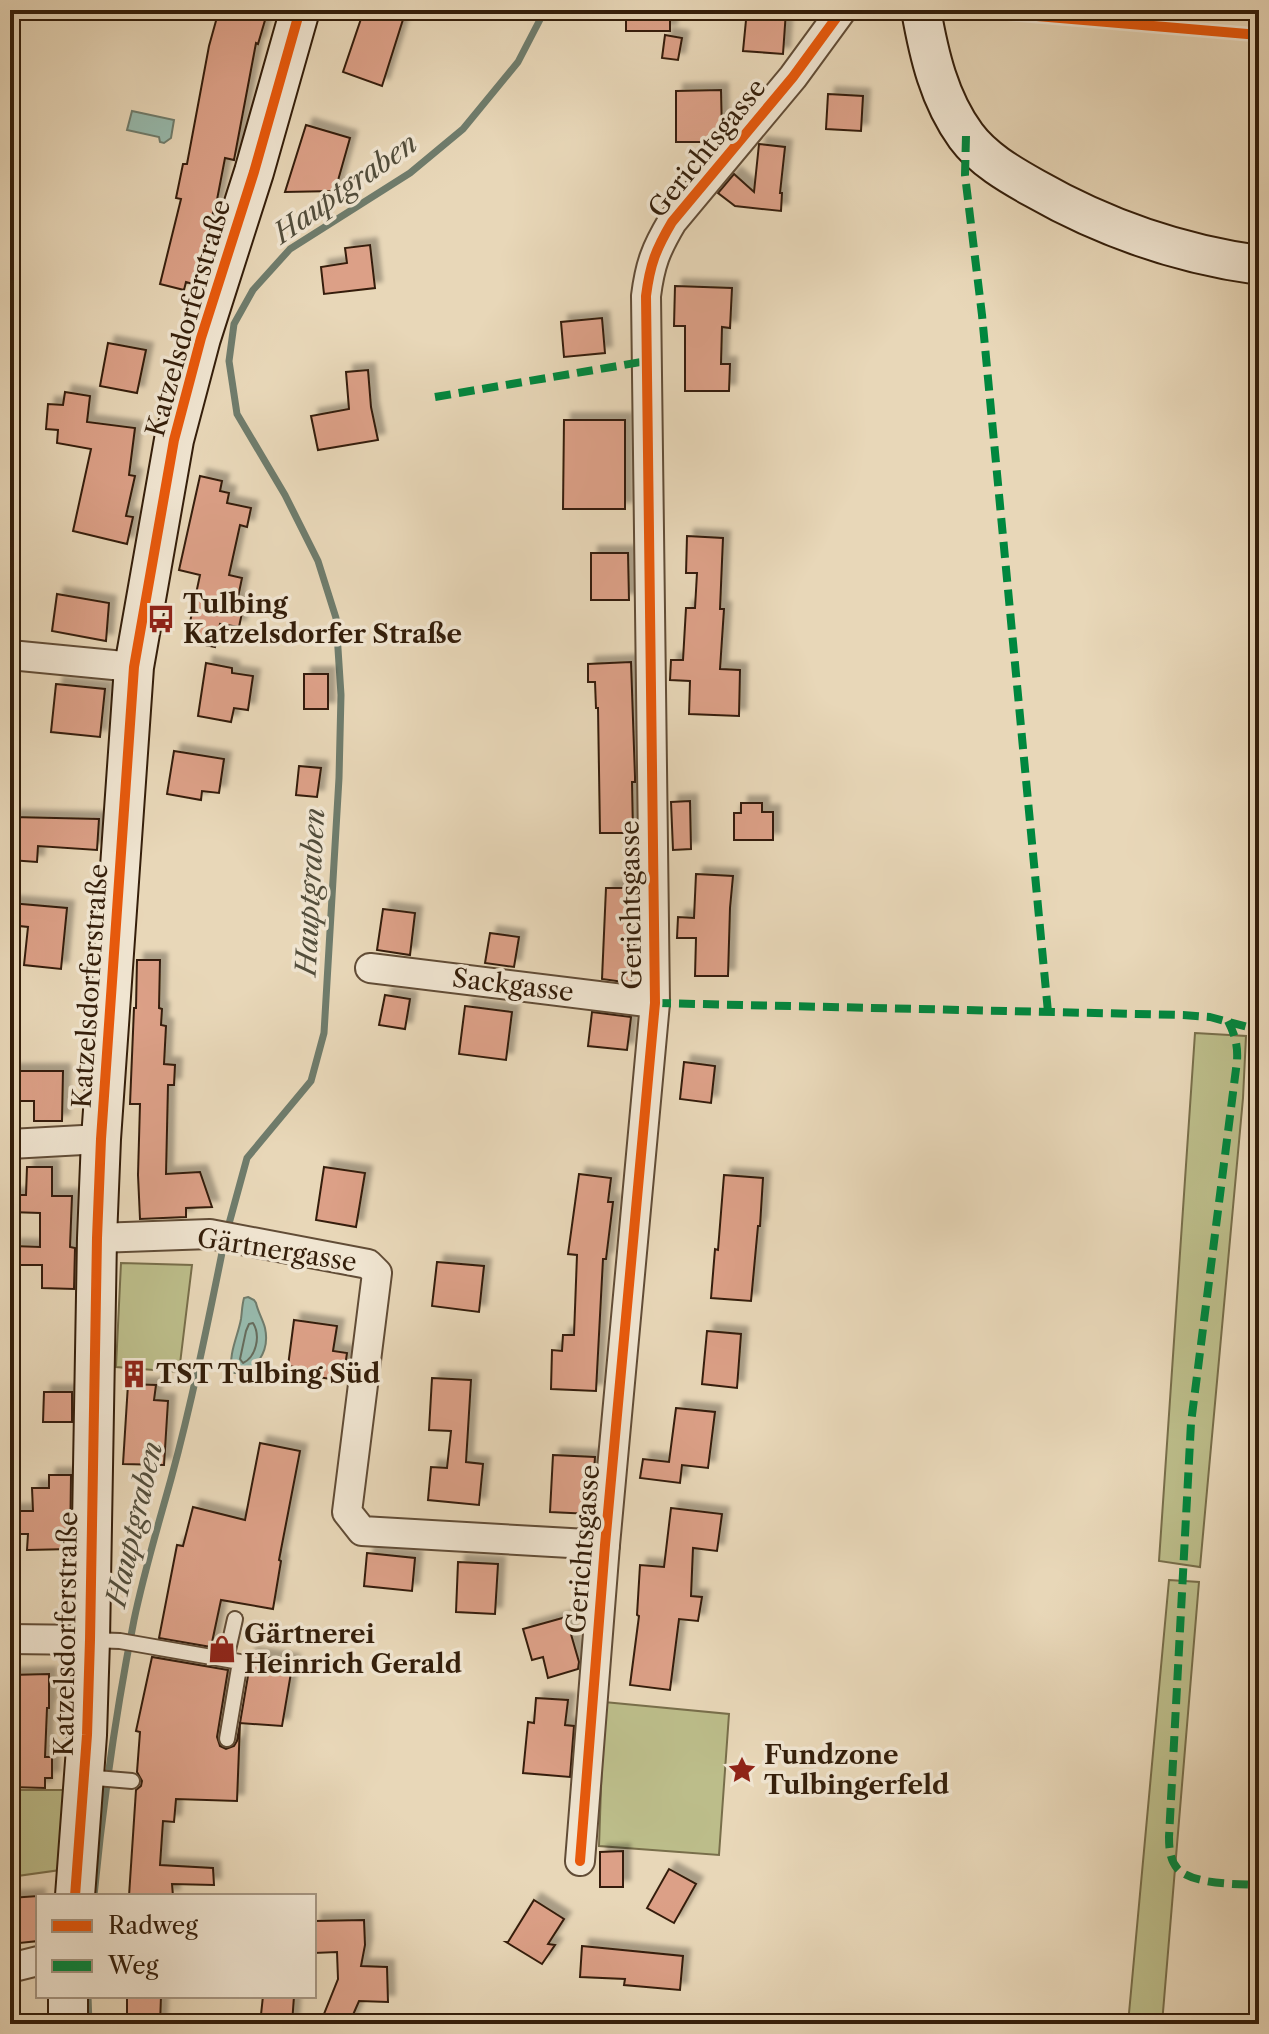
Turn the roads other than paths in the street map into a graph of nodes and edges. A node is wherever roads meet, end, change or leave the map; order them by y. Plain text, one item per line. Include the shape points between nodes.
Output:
1 (300, 10) edge
2 (842, 10) edge
3 (921, 10) edge
4 (1259, 265) edge
5 (10, 655) edge
6 (134, 667) junction
7 (370, 968) dead end
8 (655, 1003) junction
9 (101, 1139) junction
10 (10, 1144) edge
11 (97, 1238) junction
12 (605, 1545) junction
13 (235, 1619) dead end
14 (10, 1639) edge
15 (105, 1640) junction
16 (226, 1659) junction
17 (227, 1739) dead end
18 (91, 1778) junction
19 (132, 1781) dead end
20 (580, 1861) dead end
21 (75, 1894) edge
22 (36, 1962) edge
23 (10, 1968) edge
24 (68, 1998) edge
25 (68, 2024) edge

1 - 6 street, Katzelsdorferstraße via 174,440
2 - 8 street, Gerichtsgasse via 672,222 649,270
3 - 4 street via 934,71 948,106 975,146 1001,168 1093,220 1155,242
5 - 6 street
6 - 9 street, Katzelsdorferstraße
7 - 8 street, Sackgasse
8 - 12 street, Gerichtsgasse
9 - 10 street
9 - 11 street, Katzelsdorferstraße
11 - 12 street, Gärtnergasse via 210,1234 368,1264 377,1273 347,1512 362,1531
11 - 15 street, Katzelsdorferstraße
12 - 20 street, Gerichtsgasse
13 - 16 lane
14 - 15 street
15 - 16 lane
15 - 18 street, Katzelsdorferstraße
16 - 17 lane via 240,1662
18 - 19 lane
18 - 21 street, Katzelsdorferstraße
22 - 23 street
24 - 25 street

